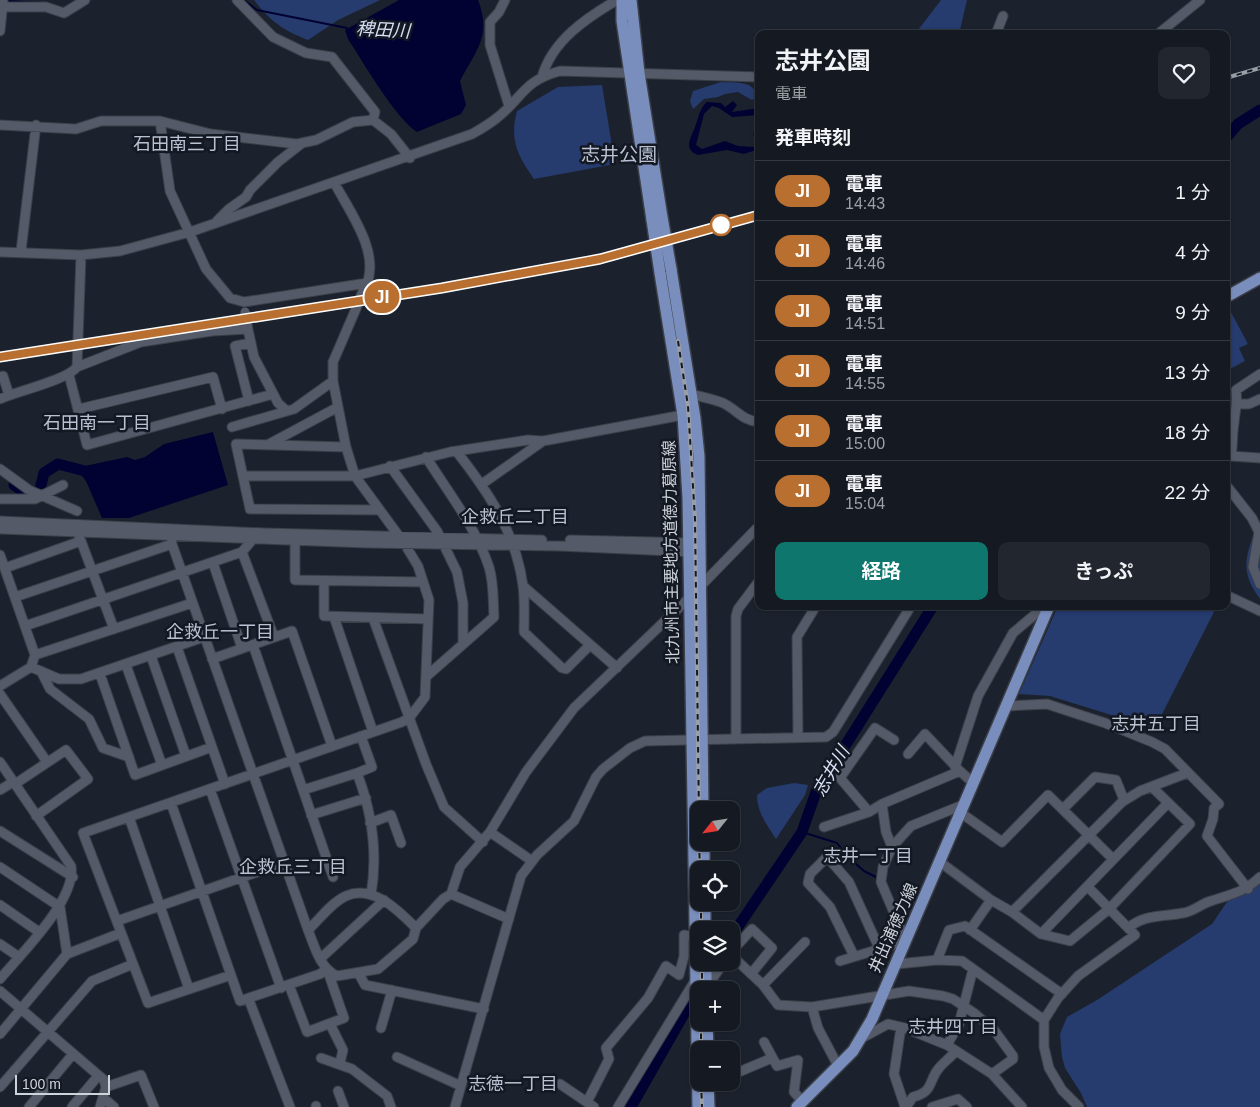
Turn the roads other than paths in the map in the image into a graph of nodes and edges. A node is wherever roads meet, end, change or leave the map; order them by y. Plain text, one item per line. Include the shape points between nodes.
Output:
1 (85, 0) edge
2 (237, 0) edge
3 (505, 0) edge
4 (617, 0) edge
5 (622, 0) edge
6 (631, 0) edge
7 (1200, 0) edge
8 (2, 4) edge
9 (605, 4) edge
10 (1003, 16) dead end
11 (998, 30) edge
12 (1163, 30) edge
13 (0, 31) edge
14 (634, 73) junction
15 (542, 77) junction
16 (755, 77) edge
17 (508, 106) junction
18 (373, 120) junction
19 (160, 121) junction
20 (0, 125) edge
21 (36, 125) junction
22 (300, 144) junction
23 (410, 158) junction
24 (334, 182) junction
25 (215, 223) junction
26 (190, 232) junction
27 (21, 251) junction
28 (0, 252) edge
29 (81, 255) junction
30 (666, 271) junction
31 (1260, 278) edge
32 (365, 287) junction
33 (1230, 295) edge
34 (244, 302) junction
35 (248, 327) junction
36 (251, 343) junction
37 (77, 367) junction
38 (1260, 374) edge
39 (69, 375) junction
40 (0, 377) edge
41 (333, 381) junction
42 (273, 394) junction
43 (691, 394) junction
44 (9, 395) junction
45 (0, 399) edge
46 (1260, 399) edge
47 (248, 401) junction
48 (1238, 404) junction
49 (338, 407) junction
50 (222, 409) junction
51 (79, 410) junction
52 (287, 411) junction
53 (682, 415) junction
54 (755, 422) edge
55 (232, 427) dead end
56 (543, 441) junction
57 (269, 445) junction
58 (346, 447) junction
59 (1230, 450) edge
60 (457, 452) junction
61 (426, 457) junction
62 (1230, 457) edge
63 (1260, 458) edge
64 (390, 466) junction
65 (0, 469) edge
66 (244, 476) junction
67 (355, 476) junction
68 (482, 484) junction
69 (62, 485) dead end
70 (1230, 490) edge
71 (42, 496) junction
72 (0, 499) edge
73 (77, 510) dead end
74 (379, 510) junction
75 (0, 521) edge
76 (0, 529) edge
77 (755, 530) edge
78 (80, 536) junction
79 (171, 536) junction
80 (252, 539) junction
81 (295, 540) junction
82 (402, 540) junction
83 (441, 540) junction
84 (478, 542) junction
85 (513, 542) junction
86 (694, 547) junction
87 (242, 552) junction
88 (0, 555) edge
89 (213, 563) junction
90 (5, 568) junction
91 (92, 571) junction
92 (182, 573) junction
93 (324, 581) junction
94 (423, 582) junction
95 (702, 583) junction
96 (1260, 584) edge
97 (523, 586) junction
98 (755, 586) edge
99 (14, 596) junction
100 (1230, 597) edge
101 (689, 598) junction
102 (102, 599) junction
103 (192, 603) junction
104 (814, 610) edge
105 (909, 610) edge
106 (1040, 610) edge
107 (1047, 610) edge
108 (1260, 612) edge
109 (334, 617) junction
110 (373, 618) junction
111 (428, 619) junction
112 (25, 626) junction
113 (114, 629) junction
114 (204, 637) junction
115 (274, 637) junction
116 (464, 644) junction
117 (253, 645) junction
118 (590, 645) junction
119 (177, 647) junction
120 (242, 648) junction
121 (35, 655) junction
122 (151, 656) junction
123 (212, 659) junction
124 (126, 665) junction
125 (31, 667) junction
126 (617, 668) junction
127 (41, 672) junction
128 (100, 674) junction
129 (428, 675) junction
130 (0, 686) edge
131 (0, 694) edge
132 (1008, 706) junction
133 (410, 717) junction
134 (373, 732) junction
135 (362, 736) junction
136 (798, 737) junction
137 (736, 739) junction
138 (697, 740) junction
139 (894, 740) dead end
140 (332, 746) junction
141 (212, 747) junction
142 (908, 754) dead end
143 (186, 756) junction
144 (129, 757) junction
145 (293, 760) junction
146 (0, 762) edge
147 (47, 762) junction
148 (162, 765) junction
149 (958, 769) junction
150 (357, 773) junction
151 (1187, 773) junction
152 (253, 774) junction
153 (14, 783) junction
154 (973, 783) junction
155 (225, 784) junction
156 (1152, 787) junction
157 (210, 789) junction
158 (0, 790) edge
159 (303, 790) junction
160 (366, 798) junction
161 (1124, 800) junction
162 (702, 801) edge
163 (171, 803) junction
164 (1168, 803) junction
165 (882, 804) junction
166 (963, 809) junction
167 (1063, 809) junction
168 (869, 812) junction
169 (311, 814) junction
170 (36, 816) junction
171 (129, 817) junction
172 (370, 823) junction
173 (824, 827) dead end
174 (0, 831) edge
175 (490, 832) junction
176 (1090, 834) junction
177 (483, 842) junction
178 (401, 843) dead end
179 (892, 847) junction
180 (1112, 859) junction
181 (532, 861) junction
182 (940, 862) junction
183 (283, 863) junction
184 (0, 867) edge
185 (73, 877) junction
186 (242, 877) junction
187 (333, 877) dead end
188 (1260, 877) edge
189 (1088, 887) junction
190 (1248, 889) junction
191 (202, 891) junction
192 (451, 894) junction
193 (371, 895) junction
194 (384, 900) junction
195 (992, 900) junction
196 (0, 905) edge
197 (160, 906) junction
198 (60, 907) junction
199 (1109, 908) junction
200 (1012, 912) junction
201 (509, 919) junction
202 (116, 921) junction
203 (697, 921) edge
204 (416, 928) junction
205 (1128, 928) junction
206 (308, 930) junction
207 (970, 930) junction
208 (39, 932) junction
209 (121, 933) junction
210 (1040, 934) junction
211 (690, 936) edge
212 (906, 941) junction
213 (805, 942) dead end
214 (740, 943) edge
215 (0, 944) edge
216 (879, 948) junction
217 (67, 954) junction
218 (854, 956) junction
219 (19, 957) junction
220 (320, 960) junction
221 (937, 960) junction
222 (840, 961) dead end
223 (740, 963) edge
224 (133, 964) junction
225 (897, 964) junction
226 (327, 969) junction
227 (973, 969) junction
228 (696, 971) edge
229 (359, 974) junction
230 (751, 974) junction
231 (231, 975) junction
232 (0, 979) edge
233 (696, 979) junction
234 (763, 985) junction
235 (285, 987) junction
236 (189, 989) junction
237 (392, 990) junction
238 (0, 991) edge
239 (1062, 994) junction
240 (881, 997) junction
241 (249, 1000) junction
242 (964, 1006) junction
243 (812, 1007) junction
244 (22, 1009) junction
245 (484, 1009) junction
246 (1044, 1020) junction
247 (330, 1024) junction
248 (901, 1027) junction
249 (381, 1028) dead end
250 (48, 1031) junction
251 (0, 1034) edge
252 (862, 1038) junction
253 (764, 1042) dead end
254 (948, 1044) junction
255 (956, 1051) junction
256 (73, 1054) junction
257 (321, 1058) dead end
258 (397, 1058) dead end
259 (772, 1058) junction
260 (340, 1063) junction
261 (838, 1066) junction
262 (740, 1071) edge
263 (992, 1074) junction
264 (98, 1076) junction
265 (560, 1084) dead end
266 (461, 1086) junction
267 (0, 1087) edge
268 (106, 1087) junction
269 (338, 1091) dead end
270 (708, 1091) edge
271 (101, 1104) edge
272 (590, 1104) edge
273 (800, 1104) edge
274 (29, 1107) edge
275 (72, 1107) edge
276 (114, 1107) edge
277 (154, 1107) edge
278 (290, 1107) edge
279 (344, 1107) edge
280 (391, 1107) edge
281 (455, 1107) edge
282 (618, 1107) edge
283 (698, 1107) edge
284 (709, 1107) edge
285 (906, 1107) edge
286 (932, 1107) edge
287 (967, 1107) edge
288 (1022, 1107) edge
289 (1080, 1107) edge

1 - 8 street via 64,13 46,7
2 - 18 street via 273,37 306,53 332,57 375,112
3 - 17 street via 490,22 490,45
4 - 9 street
5 - 14 main road, 北九州市主要地方道徳力葛原線 via 622,21
6 - 14 main road, 北九州市主要地方道徳力葛原線
7 - 12 street
8 - 13 street
9 - 15 street via 567,36 546,60
10 - 11 street
14 - 15 street via 568,71
14 - 16 street
14 - 30 main road, 北九州市主要地方道徳力葛原線, bridge
15 - 17 street
17 - 23 street via 499,117 472,134
18 - 22 street via 353,122
18 - 23 street via 391,134
19 - 21 street via 101,121 76,129
19 - 22 street via 211,134
19 - 26 street via 170,191
20 - 21 street
21 - 27 street
22 - 25 street
23 - 24 street
24 - 25 street
24 - 32 street via 367,247 370,267
25 - 26 street
26 - 29 street via 120,251
26 - 34 street via 206,269 230,298
27 - 28 street
27 - 29 street
29 - 37 street
30 - 43 main road, 北九州市主要地方道徳力葛原線
30 - 53 main road, 北九州市主要地方道徳力葛原線
31 - 33 main road
32 - 34 street
32 - 41 street, bridge via 337,350
34 - 35 street, bridge
35 - 36 street
35 - 37 street via 141,342
36 - 42 street via 254,357
36 - 47 street via 235,346
37 - 39 street
38 - 48 street via 1236,390
39 - 44 street
39 - 51 street
40 - 44 street via 3,376
41 - 49 street
41 - 52 street
42 - 47 street
42 - 52 street
43 - 54 street via 722,403
43 - 86 main road, 北九州市主要地方道徳力葛原線 via 699,456
44 - 45 street
46 - 48 street
47 - 50 street
48 - 59 street
49 - 57 street
49 - 58 street
50 - 51 street via 213,377
50 - 51 street via 88,445
52 - 55 street
53 - 56 street
53 - 86 main road, 北九州市主要地方道徳力葛原線
56 - 60 street via 528,440
56 - 68 street
57 - 58 street
57 - 66 street via 236,444
58 - 67 street
60 - 61 street
60 - 68 street
61 - 64 street
61 - 84 street
62 - 63 street
64 - 67 street
64 - 83 street
65 - 71 street
66 - 67 street
66 - 74 street via 250,509
67 - 74 street
68 - 85 street via 506,523
69 - 71 street
70 - 96 street via 1259,532 1253,567
71 - 72 street via 30,500
71 - 73 street
74 - 82 street
75 - 79 street
76 - 78 street
77 - 95 street
78 - 79 street
78 - 90 street
78 - 91 street
79 - 80 street
79 - 82 street
79 - 91 street
79 - 92 street
80 - 81 street
80 - 87 street
81 - 82 street
81 - 93 street via 295,580
82 - 83 street
82 - 94 street via 418,566
83 - 84 street
83 - 116 street via 461,588
84 - 85 street
84 - 116 street via 489,568 494,617
85 - 86 street
85 - 97 street
86 - 95 main road, 北九州市主要地方道徳力葛原線
86 - 101 main road, 北九州市主要地方道徳力葛原線
87 - 89 street
87 - 115 street
88 - 90 street
89 - 92 street
89 - 120 street
90 - 99 street
91 - 99 street
91 - 102 street
92 - 102 street
92 - 103 street
93 - 94 street
93 - 109 street via 324,616
94 - 111 street via 429,600
95 - 101 street
95 - 138 main road, 北九州市主要地方道徳力葛原線
97 - 118 street
97 - 118 street via 524,632 562,668 569,668
98 - 137 street via 736,616
99 - 112 street
100 - 108 street
101 - 126 street
101 - 138 main road, 北九州市主要地方道徳力葛原線
102 - 112 street
102 - 113 street
103 - 113 street
103 - 114 street
104 - 136 street via 797,637
105 - 136 street via 834,732 826,737
106 - 149 street via 1013,633 978,696
107 - 132 main road, 井出浦徳力線
109 - 110 street
109 - 134 street
110 - 111 street
110 - 133 street
111 - 129 street
112 - 121 street
113 - 121 street
114 - 119 street
114 - 123 street
115 - 117 street
115 - 140 street via 292,631
116 - 129 street
117 - 120 street
117 - 145 street
118 - 126 street
119 - 122 street
119 - 141 street
120 - 123 street
121 - 125 street
122 - 124 street
122 - 143 street
123 - 152 street
124 - 128 street
124 - 148 street
125 - 127 street
125 - 130 street
126 - 175 street via 574,708 526,772
127 - 128 street via 70,681
127 - 144 street via 50,689 89,719 104,748
128 - 144 street
129 - 133 street via 425,697
131 - 147 street
132 - 151 street via 1047,704 1105,722 1165,749
132 - 154 main road, 井出浦徳力線
133 - 134 street
133 - 177 street via 444,807
134 - 135 street
135 - 140 street
135 - 150 street via 372,767
136 - 137 street
137 - 138 street
138 - 162 main road, 北九州市主要地方道徳力葛原線
138 - 181 street via 645,741 630,748 596,777 574,821
138 - 203 main road, 北九州市主要地方道徳力葛原線
139 - 168 street via 875,728 840,778
140 - 145 street
141 - 143 street
141 - 155 street
142 - 149 street via 924,734
143 - 148 street
144 - 148 street via 135,775
145 - 152 street
145 - 159 street
146 - 153 street
147 - 153 street
147 - 170 street via 66,750 88,779
149 - 154 street
149 - 165 street
150 - 159 street
150 - 160 street
151 - 156 street
151 - 190 street via 1219,804 1214,808 1207,836
152 - 155 street
152 - 183 street
153 - 158 street
153 - 170 street
154 - 166 main road, 井出浦徳力線
155 - 157 street
156 - 161 street
156 - 164 street
157 - 163 street
157 - 186 street
159 - 169 street
160 - 169 street
160 - 172 street
161 - 167 street via 1116,780 1095,777
161 - 176 street
163 - 171 street
163 - 191 street
164 - 180 street
164 - 199 street via 1190,824
165 - 168 street
165 - 179 street
166 - 167 street via 1002,842 1048,794
166 - 179 street via 911,826
166 - 182 main road, 井出浦徳力線
167 - 176 street
168 - 173 street
169 - 187 street
170 - 185 street via 71,866
171 - 197 street
171 - 202 street via 83,832
172 - 178 street via 391,815
172 - 193 street via 375,858
174 - 185 street
175 - 177 street
175 - 181 street
176 - 180 street
176 - 200 street
177 - 192 street via 460,867
179 - 212 street via 883,867 881,882
180 - 189 street
181 - 201 street via 516,888
182 - 195 street
182 - 212 main road, 井出浦徳力線
183 - 186 street
183 - 206 street
184 - 198 street
185 - 198 street
186 - 191 street
186 - 235 street
188 - 190 street
189 - 199 street
189 - 210 street
190 - 205 street via 1186,913 1139,919
191 - 197 street
191 - 231 street
192 - 201 street
192 - 204 street
193 - 194 street
193 - 206 street via 344,896
194 - 204 street
194 - 220 street
195 - 200 street
195 - 207 street
196 - 208 street
197 - 202 street
197 - 236 street
198 - 208 street
198 - 217 street
199 - 205 street
199 - 210 street via 1070,941
200 - 210 street
201 - 245 street
202 - 209 street
204 - 229 street via 413,939 378,969
205 - 239 street via 1136,935 1078,976
206 - 220 street
207 - 221 street via 965,926 949,930
207 - 239 street
208 - 219 street
209 - 217 street
209 - 224 street
211 - 272 street via 684,935 684,956 679,975 666,966 648,998 606,1048 609,1059
212 - 216 street
212 - 225 main road, 井出浦徳力線
213 - 234 street
214 - 230 street via 752,929 772,948
215 - 219 street
216 - 218 street
216 - 218 street via 848,882 825,858 810,874 808,883 830,907
217 - 244 street
218 - 222 street
219 - 232 street
220 - 226 street
221 - 225 street
221 - 227 street via 962,961
223 - 230 street
224 - 236 street via 148,1003
224 - 250 street via 92,981
225 - 240 main road, 井出浦徳力線
226 - 229 street via 337,976
226 - 235 street
226 - 247 street via 344,1018
227 - 242 street
227 - 246 street
228 - 233 main road, 北九州市主要地方道徳力葛原線
229 - 237 street via 365,985
230 - 234 street
231 - 236 street
231 - 241 street via 240,1001
233 - 282 street
233 - 283 main road, 北九州市主要地方道徳力葛原線
234 - 243 street via 778,1005
235 - 241 street
235 - 247 street via 307,1032
237 - 245 street
237 - 249 street
238 - 244 street
239 - 246 street
240 - 242 street via 909,991 943,996
240 - 243 street
240 - 252 main road, 井出浦徳力線
241 - 278 street
242 - 254 street
242 - 263 street via 994,1030 1013,1056
243 - 261 street via 818,1028
244 - 250 street
244 - 251 street
245 - 266 street
246 - 289 street via 1044,1047 1050,1068 1062,1090
247 - 260 street via 343,1050
248 - 252 street via 888,1024
248 - 254 street
248 - 285 street via 894,1074
250 - 256 street
250 - 267 street
252 - 261 main road, 井出浦徳力線
253 - 259 street
254 - 255 street
255 - 263 street
255 - 285 street via 938,1070 928,1090 913,1097
256 - 264 street
256 - 274 street
257 - 260 street
258 - 266 street
259 - 262 street
259 - 273 street via 776,1066 798,1060 794,1092
260 - 280 street via 388,1096
261 - 273 main road, 井出浦徳力線
263 - 288 street
264 - 268 street
264 - 275 street
265 - 272 street
266 - 281 street
268 - 271 street
268 - 277 street via 141,1075
269 - 279 street
270 - 284 main road
271 - 276 street via 107,1101
286 - 287 street via 958,1099

